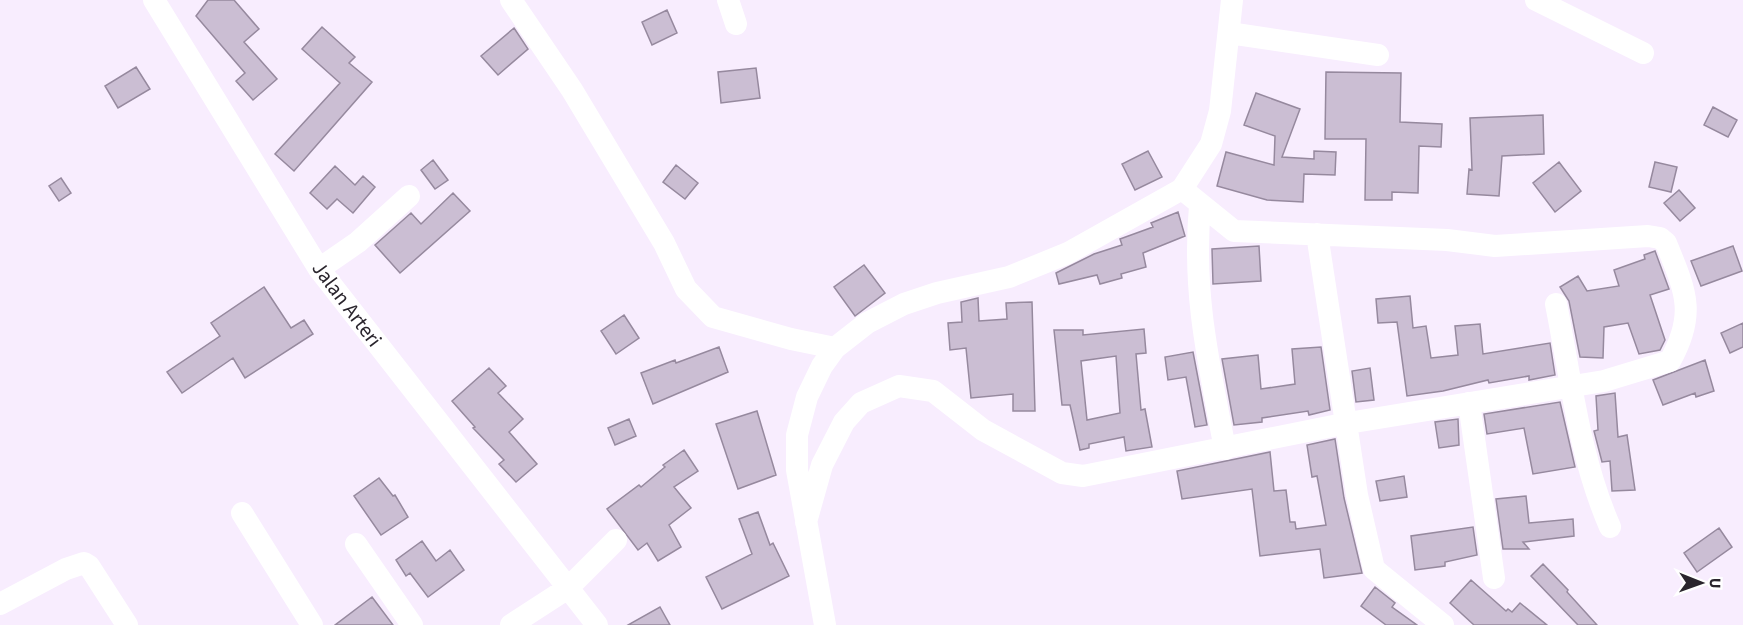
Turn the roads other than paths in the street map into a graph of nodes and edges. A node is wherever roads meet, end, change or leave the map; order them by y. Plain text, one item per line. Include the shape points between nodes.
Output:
1 (154, 0) edge
2 (512, 0) edge
3 (728, 0) edge
4 (1232, 0) edge
5 (1536, 0) edge
6 (736, 24) dead end
7 (1229, 33) junction
8 (1643, 53) dead end
9 (1378, 55) dead end
10 (1182, 189) junction
11 (409, 196) dead end
12 (1200, 206) junction
13 (1317, 234) junction
14 (319, 268) junction
15 (1556, 304) dead end
16 (835, 348) junction
17 (1572, 385) junction
18 (1469, 403) junction
19 (1348, 423) junction
20 (1225, 449) junction
21 (242, 513) dead end
22 (806, 522) junction
23 (1610, 527) dead end
24 (616, 540) dead end
25 (356, 544) dead end
26 (1494, 578) dead end
27 (568, 588) junction
28 (0, 604) edge
29 (127, 625) edge
30 (312, 625) edge
31 (412, 625) edge
32 (511, 625) edge
33 (597, 625) edge
34 (825, 625) edge
35 (1443, 625) edge

1 - 14 street, Jalan Arteri
2 - 16 street via 572,90 664,243 686,289 713,317
3 - 6 street
4 - 7 street
5 - 8 street
7 - 9 street
7 - 10 street via 1220,111 1211,144
10 - 12 street
10 - 16 street via 1059,257 1009,277 904,304 867,323
11 - 14 street via 358,242
12 - 13 street via 1234,231
12 - 20 street via 1196,270 1202,329
13 - 17 street via 1495,246 1660,238 1666,243 1687,295 1679,344 1670,361 1604,381
13 - 19 street
14 - 27 street, Jalan Arteri
15 - 17 street
16 - 22 street via 807,398 797,435 797,470
17 - 18 street
17 - 23 street via 1582,447
18 - 19 street
18 - 26 street
19 - 20 street
19 - 35 street via 1357,495 1374,569
20 - 22 street via 1074,476 983,430 933,391 899,386 861,403 844,422 822,465
21 - 30 street
22 - 34 street
24 - 27 street
25 - 31 street
27 - 32 street
27 - 33 street, Jalan Arteri
28 - 29 street via 84,563

